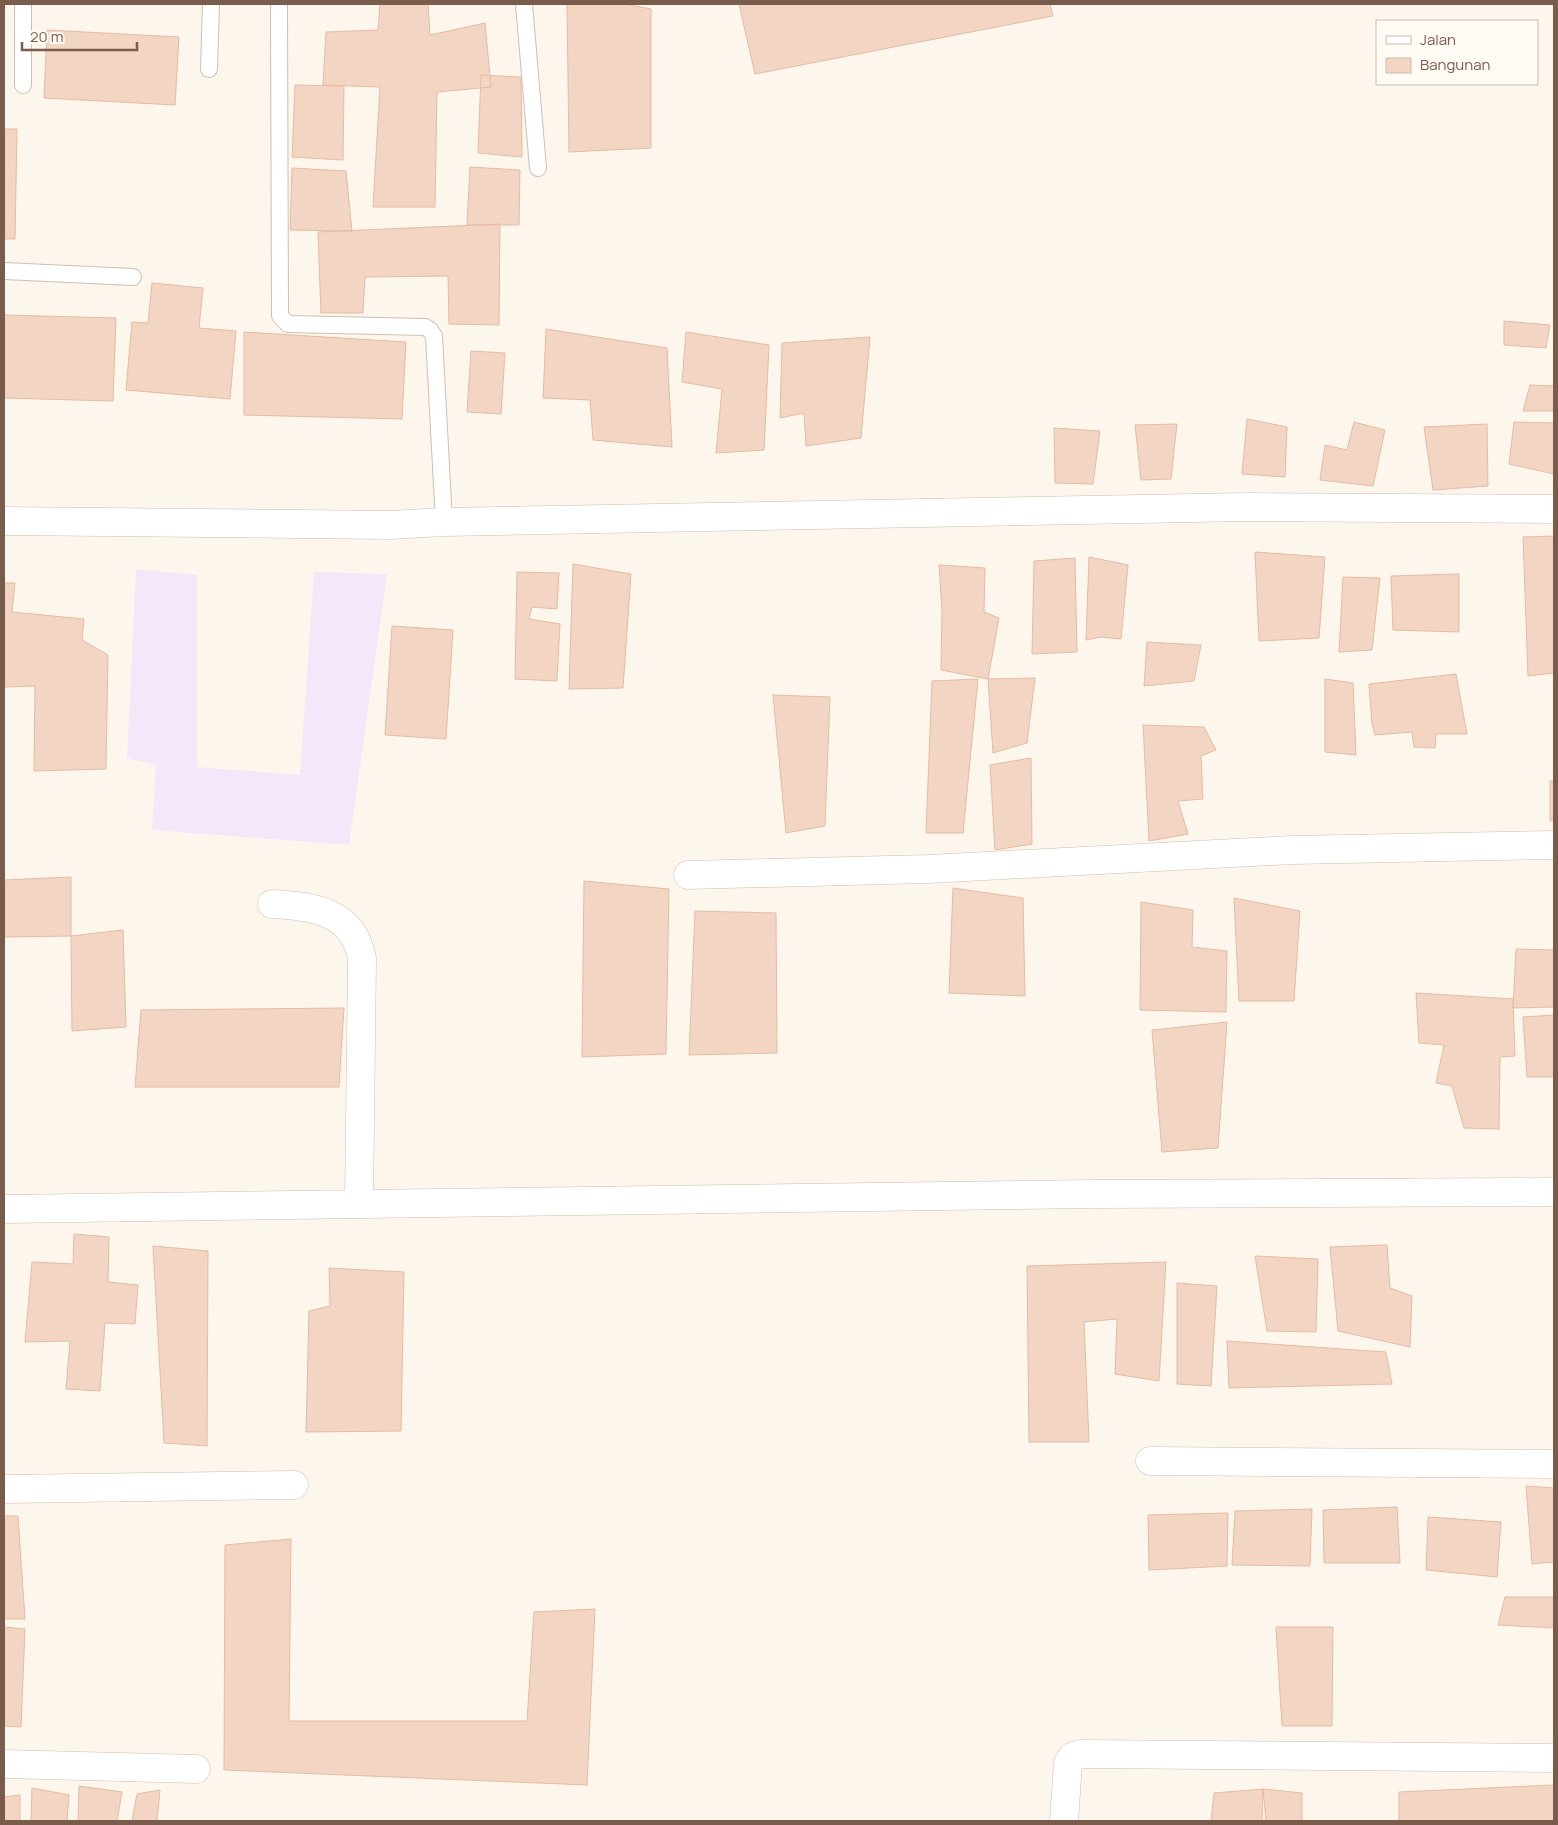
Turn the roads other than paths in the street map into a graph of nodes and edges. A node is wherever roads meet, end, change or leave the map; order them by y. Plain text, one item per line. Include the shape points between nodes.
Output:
1 (23, 4) edge
2 (211, 4) edge
3 (279, 4) edge
4 (524, 4) edge
5 (208, 70) dead end
6 (23, 85) dead end
7 (538, 168) dead end
8 (4, 271) edge
9 (133, 277) dead end
10 (1554, 509) edge
11 (4, 521) edge
12 (444, 522) junction
13 (1554, 845) edge
14 (688, 875) dead end
15 (272, 904) dead end
16 (1554, 1192) edge
17 (359, 1204) junction
18 (4, 1209) edge
19 (1150, 1462) dead end
20 (1554, 1464) edge
21 (294, 1485) dead end
22 (4, 1489) edge
23 (1554, 1758) edge
24 (4, 1764) edge
25 (196, 1770) dead end
26 (1064, 1821) edge

1 - 6 lane
2 - 5 lane
3 - 12 lane via 280,316 288,324 425,327 432,332
4 - 7 lane
8 - 9 lane
10 - 12 street via 1249,507
11 - 12 street via 390,525
13 - 14 street via 1292,850 928,869
15 - 17 street via 296,905 340,919 360,946
16 - 17 street via 1094,1194
17 - 18 street
19 - 20 street
21 - 22 street
23 - 26 street via 1080,1754 1073,1756 1068,1763
24 - 25 street

